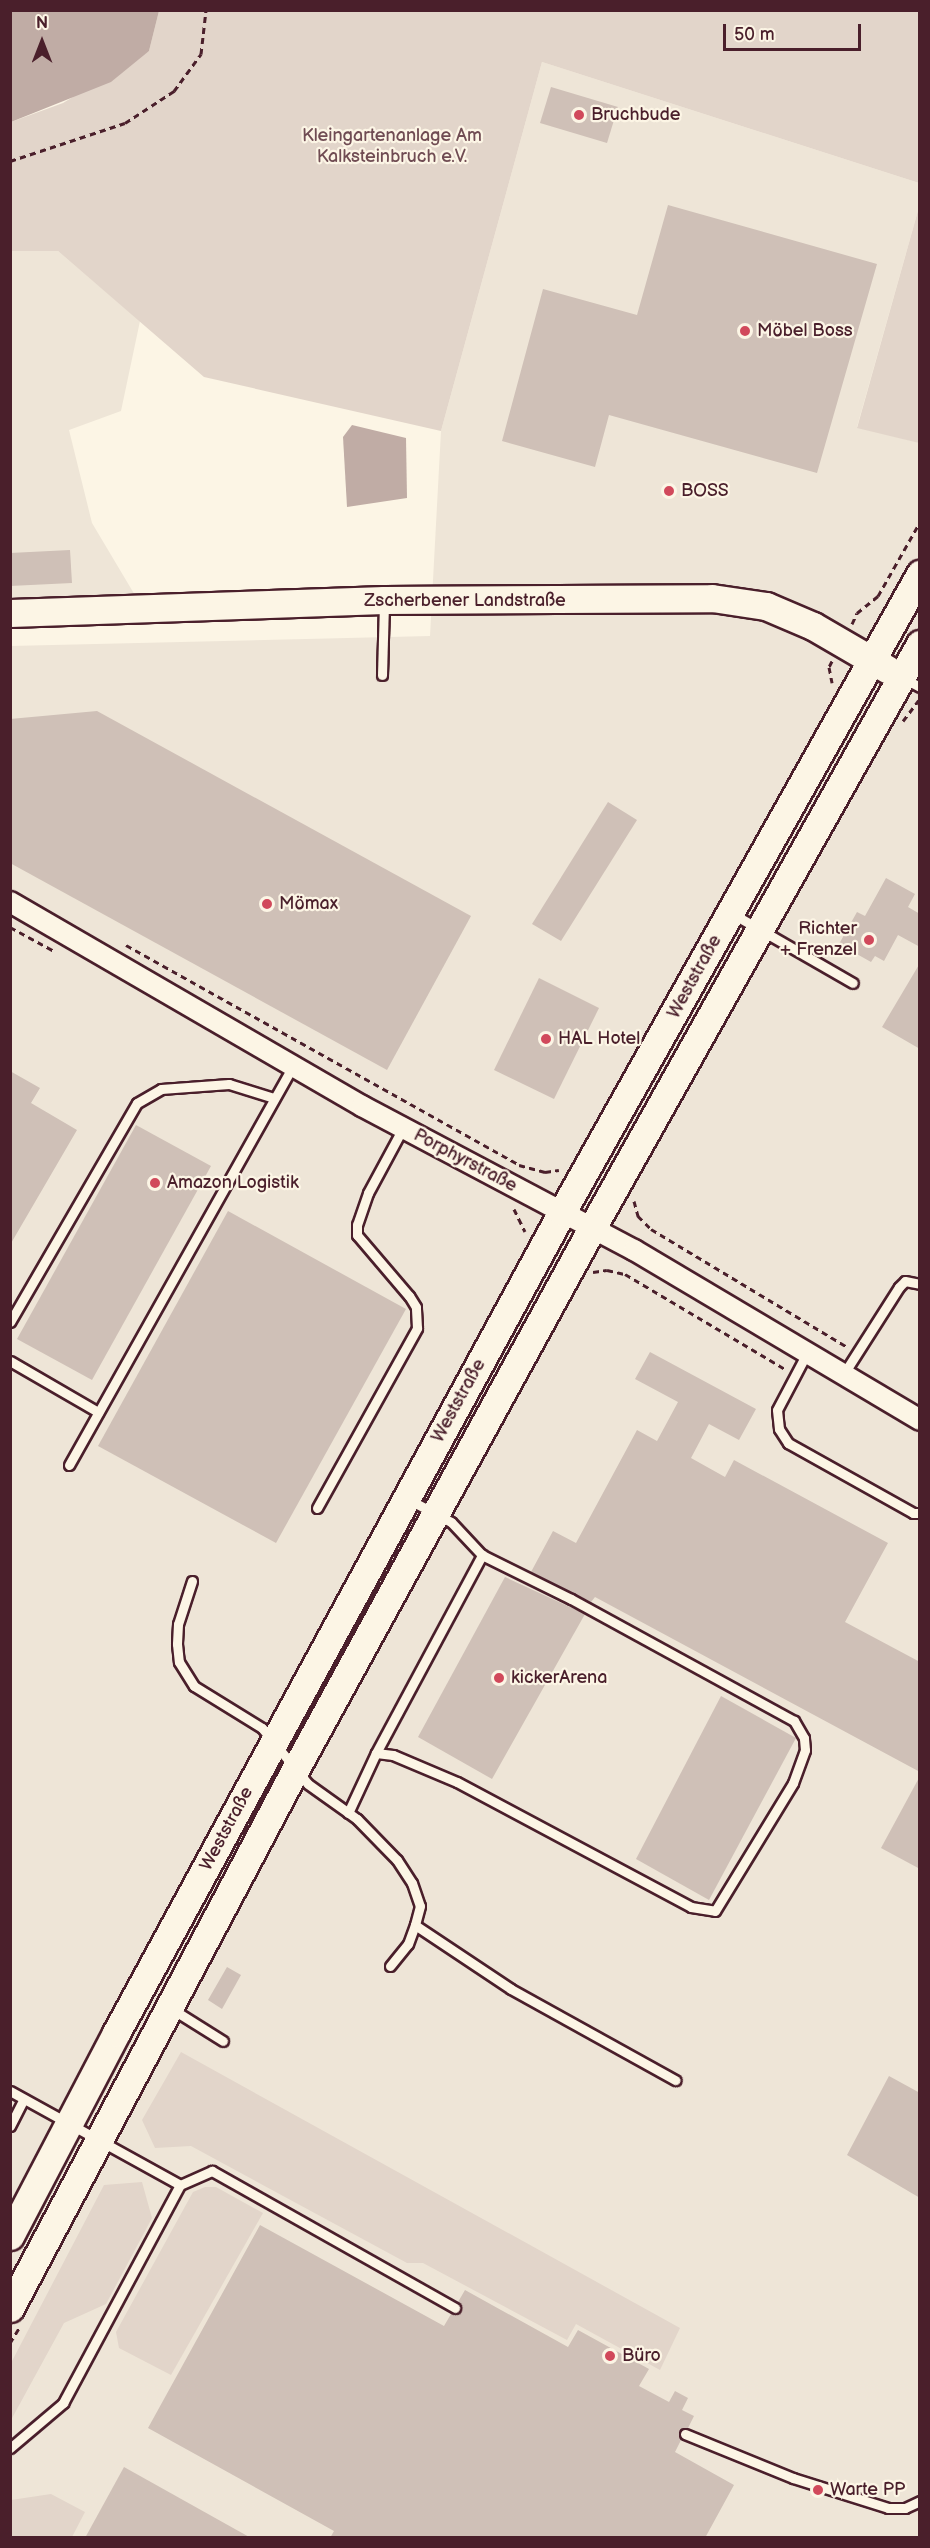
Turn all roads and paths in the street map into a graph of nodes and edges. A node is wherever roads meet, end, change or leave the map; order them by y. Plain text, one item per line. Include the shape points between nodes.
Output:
1 (206, 10) edge
2 (10, 161) edge
3 (920, 574) edge
4 (384, 600) junction
5 (10, 614) edge
6 (920, 644) edge
7 (871, 659) junction
8 (382, 675) dead end
9 (910, 682) edge
10 (10, 902) edge
11 (730, 913) junction
12 (760, 929) junction
13 (125, 944) dead end
14 (853, 983) dead end
15 (292, 1067) junction
16 (274, 1098) junction
17 (403, 1128) junction
18 (554, 1172) dead end
19 (562, 1212) junction
20 (638, 1216) dead end
21 (592, 1228) junction
22 (607, 1270) dead end
23 (920, 1284) edge
24 (10, 1322) edge
25 (856, 1352) junction
26 (807, 1353) junction
27 (10, 1361) edge
28 (794, 1375) junction
29 (843, 1375) junction
30 (98, 1412) junction
31 (920, 1420) edge
32 (69, 1465) dead end
33 (406, 1498) junction
34 (317, 1508) dead end
35 (920, 1513) edge
36 (438, 1515) junction
37 (482, 1555) junction
38 (192, 1581) dead end
39 (274, 1742) junction
40 (376, 1753) junction
41 (296, 1768) junction
42 (348, 1813) junction
43 (415, 1925) junction
44 (390, 1966) dead end
45 (170, 2008) junction
46 (223, 2041) dead end
47 (675, 2080) dead end
48 (10, 2091) edge
49 (24, 2099) junction
50 (60, 2119) junction
51 (10, 2126) edge
52 (99, 2140) junction
53 (180, 2185) junction
54 (10, 2236) edge
55 (10, 2308) edge
56 (455, 2308) dead end
57 (685, 2434) dead end
58 (10, 2448) edge
59 (920, 2501) edge

1 - 2 path via 201,54 174,92 125,123
3 - 7 main road, Weststraße
4 - 5 main road, Zscherbener Landstraße
4 - 7 main road, Zscherbener Landstraße via 712,598 766,606 813,626
4 - 8 lane
6 - 9 main road
7 - 9 main road, Zscherbener Landstraße
7 - 11 main road, Weststraße
9 - 12 main road
10 - 15 street, Porphyrstraße
11 - 12 lane
11 - 19 main road, Weststraße
12 - 14 lane
12 - 21 main road
13 - 18 path via 519,1165
15 - 16 lane
15 - 17 street, Porphyrstraße
16 - 24 lane via 229,1084 161,1089 137,1103
16 - 30 lane
17 - 19 street, Porphyrstraße
17 - 34 lane via 368,1193 357,1235 409,1296 416,1307 417,1328
19 - 21 street, Porphyrstraße
19 - 33 main road, Weststraße
20 - 25 path via 651,1229
21 - 26 street, Porphyrstraße
21 - 36 main road
22 - 28 path via 625,1274
23 - 25 lane via 905,1281 899,1287
25 - 29 lane
26 - 28 lane
26 - 29 street, Porphyrstraße
27 - 30 lane
28 - 35 lane via 777,1410 779,1428 788,1443
29 - 31 street, Porphyrstraße
30 - 32 lane
33 - 36 lane
33 - 39 main road, Weststraße
36 - 37 lane via 451,1522
36 - 41 main road
37 - 40 lane
37 - 40 lane via 794,1721 804,1738 805,1750 793,1783 715,1911 691,1907 457,1782 403,1759
38 - 39 lane via 178,1624 179,1662 194,1686 262,1728
39 - 41 lane
39 - 50 main road, Weststraße
40 - 42 lane
41 - 42 lane via 308,1784
41 - 45 main road
42 - 43 lane via 398,1860 412,1883 420,1906
43 - 44 lane via 408,1944
43 - 47 lane via 511,1989
45 - 46 lane
45 - 52 main road
48 - 49 lane
49 - 50 lane
49 - 51 lane
50 - 52 lane
50 - 54 main road, Weststraße
52 - 53 lane
52 - 55 main road
53 - 56 lane via 212,2171
53 - 58 lane via 63,2403
57 - 59 lane via 792,2478 888,2508 905,2508

